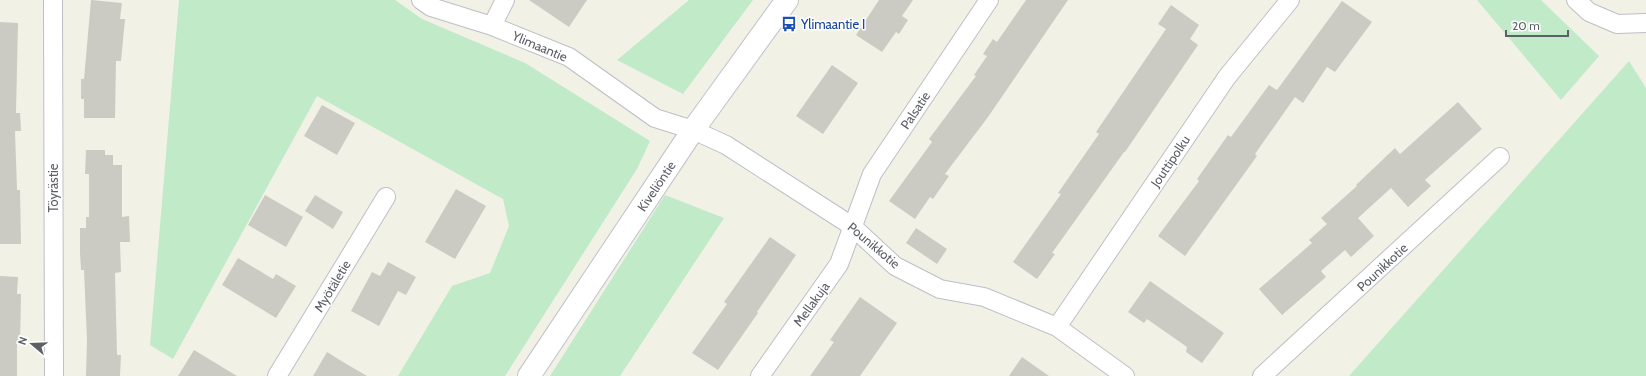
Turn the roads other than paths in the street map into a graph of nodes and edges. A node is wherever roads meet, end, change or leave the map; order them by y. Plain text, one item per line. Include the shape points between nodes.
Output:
1 (53, 0) edge
2 (420, 0) edge
3 (505, 0) edge
4 (787, 0) edge
5 (989, 0) edge
6 (1290, 0) edge
7 (1576, 0) edge
8 (1646, 24) edge
9 (492, 26) junction
10 (693, 130) junction
11 (1500, 157) dead end
12 (386, 197) dead end
13 (852, 226) junction
14 (1057, 328) junction
15 (54, 376) edge
16 (277, 376) edge
17 (529, 376) edge
18 (760, 376) edge
19 (1124, 376) edge
20 (1262, 376) edge

1 - 15 street, Töyrästie
2 - 9 street, Ylimaantie via 431,7
3 - 9 street
4 - 10 street, Kiveliöntie
5 - 13 street, Palsatie via 872,174
6 - 14 street, Jouttipolku via 1227,77
7 - 8 street via 1589,12 1618,24
9 - 10 street, Ylimaantie via 569,57 655,118
10 - 13 street, Pounikkotie via 726,145
10 - 17 street, Kiveliöntie
11 - 20 street, Pounikkotie
12 - 16 street, Myötäletie
13 - 14 street, Pounikkotie via 896,266 940,289 984,298
13 - 18 street, Mellakuja via 840,264
14 - 19 street, Pounikkotie

